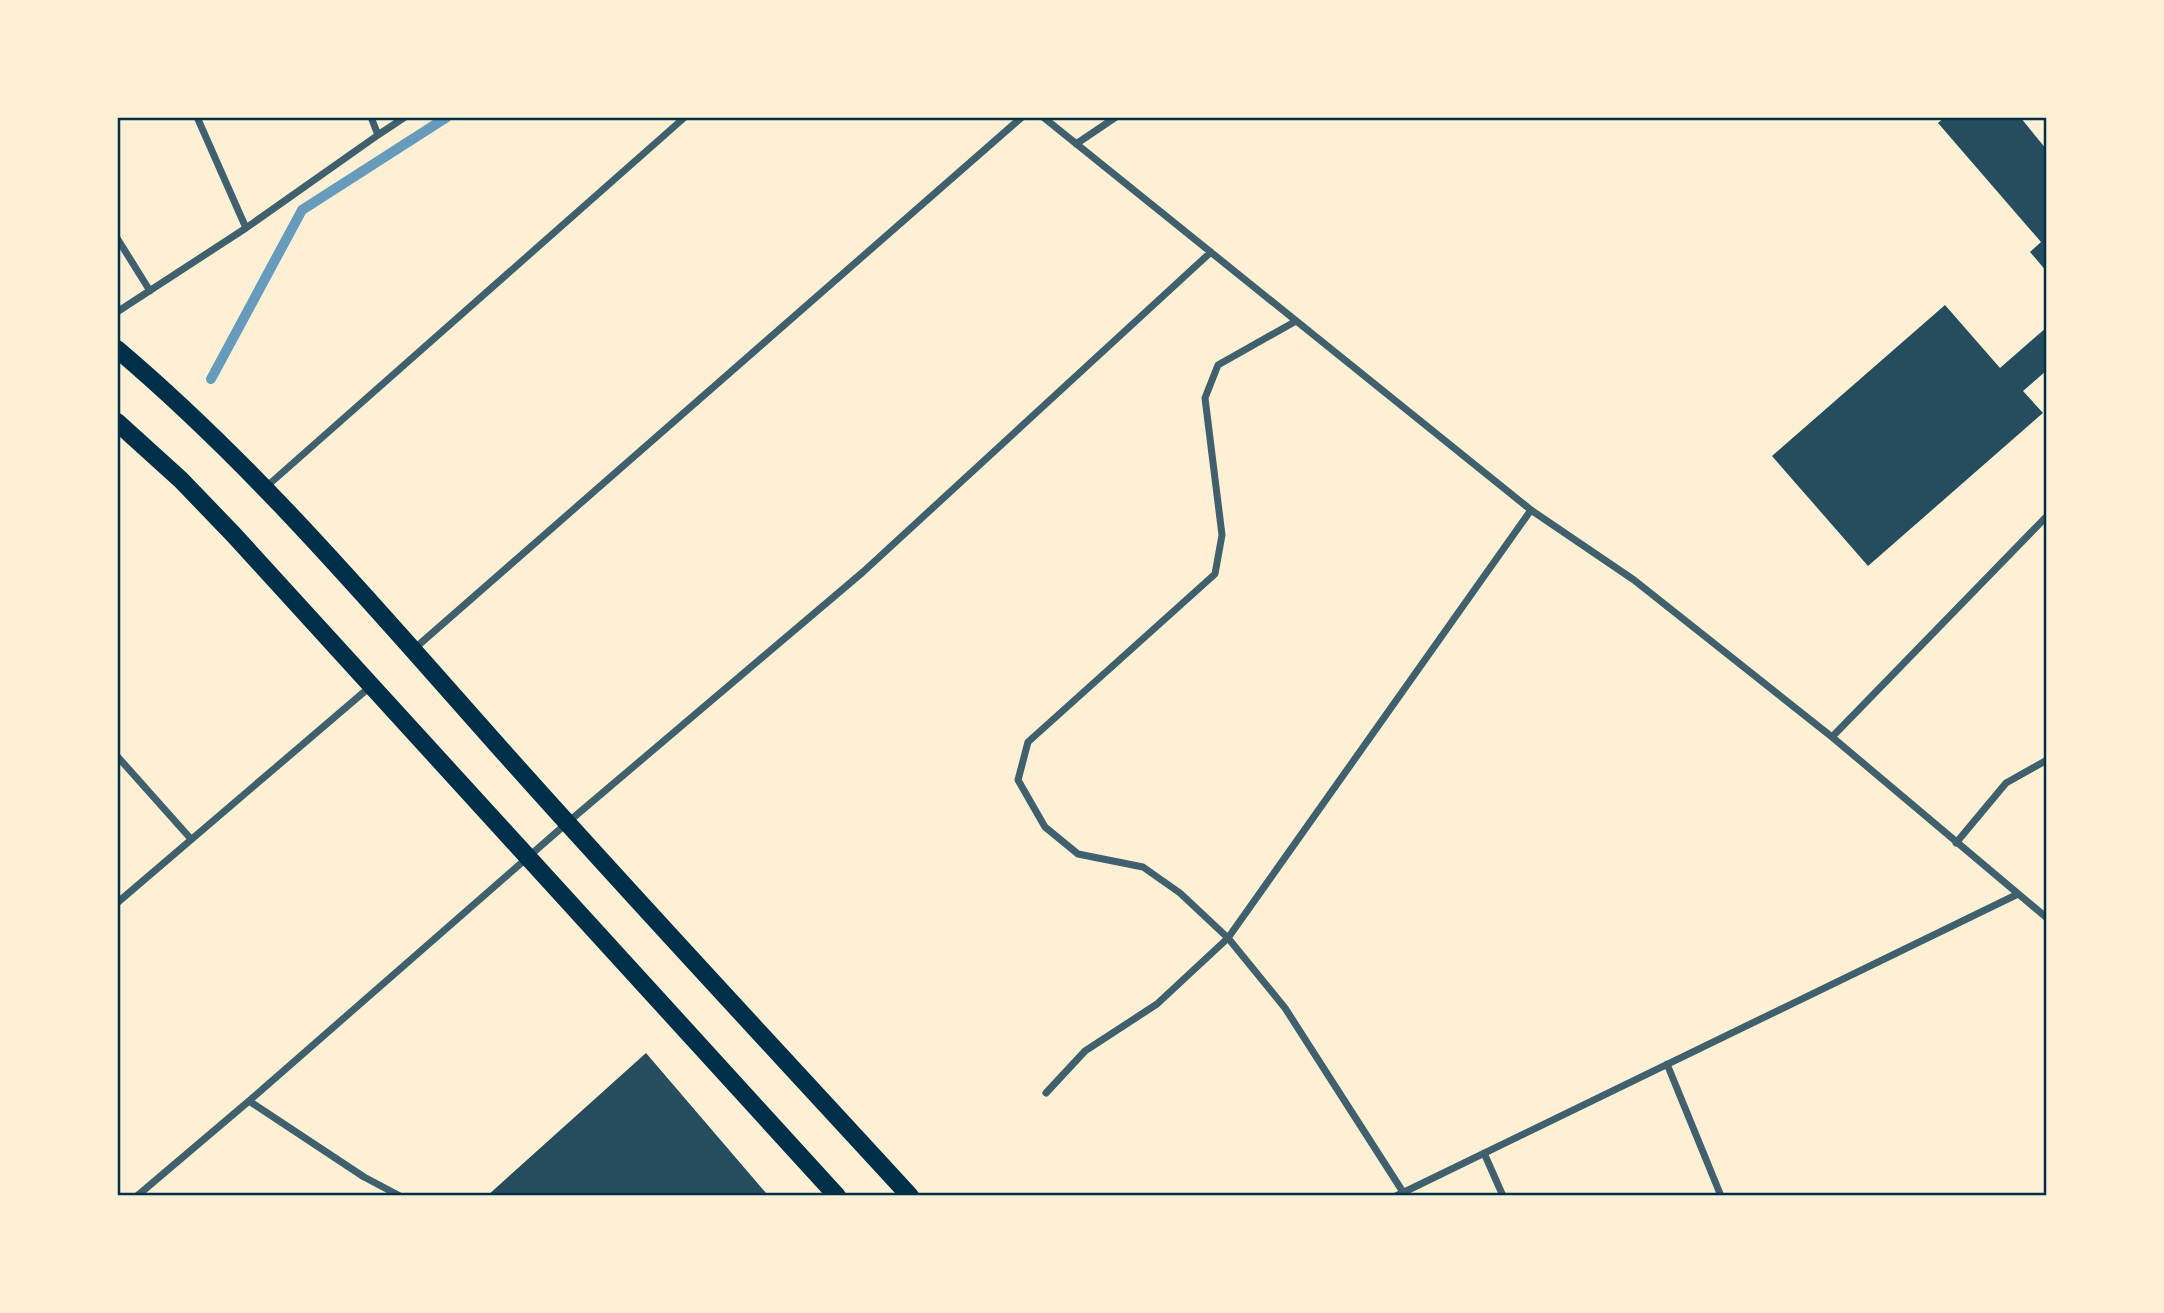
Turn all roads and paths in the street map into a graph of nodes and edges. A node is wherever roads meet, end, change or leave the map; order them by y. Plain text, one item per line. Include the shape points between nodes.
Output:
1 (197, 117) edge
2 (371, 117) edge
3 (405, 117) edge
4 (685, 117) edge
5 (1022, 117) edge
6 (1043, 117) edge
7 (1116, 117) edge
8 (378, 135) junction
9 (1076, 144) junction
10 (246, 228) junction
11 (117, 238) edge
12 (1211, 252) junction
13 (150, 291) junction
14 (117, 312) edge
15 (1296, 321) junction
16 (117, 349) edge
17 (117, 422) edge
18 (265, 488) junction
19 (1531, 510) junction
20 (2047, 516) edge
21 (413, 650) junction
22 (371, 685) junction
23 (1832, 737) junction
24 (117, 756) edge
25 (2047, 760) edge
26 (567, 823) junction
27 (191, 839) junction
28 (1956, 843) junction
29 (528, 856) junction
30 (2018, 894) junction
31 (117, 903) edge
32 (2047, 918) edge
33 (1228, 939) junction
34 (1667, 1064) junction
35 (1046, 1093) dead end
36 (249, 1101) junction
37 (1484, 1153) junction
38 (1400, 1194) edge
39 (137, 1196) edge
40 (400, 1196) edge
41 (837, 1196) edge
42 (910, 1196) edge
43 (1503, 1196) edge
44 (1721, 1196) edge

1 - 10 street
2 - 8 street
3 - 8 street
4 - 18 street
5 - 21 street
6 - 9 street
7 - 9 street
8 - 10 street
9 - 12 street
10 - 13 street
11 - 13 street
12 - 15 street
12 - 26 street via 863,572
13 - 14 street
15 - 19 street
15 - 33 street via 1218,365 1205,398 1222,535 1215,574 1028,742 1018,780 1045,827 1078,854 1143,867 1180,893
16 - 18 main road
17 - 22 main road via 181,480
18 - 21 main road
19 - 23 street via 1634,580
19 - 33 street
20 - 23 street
21 - 26 main road
22 - 27 street
22 - 29 main road
23 - 28 street
24 - 27 street
25 - 28 street via 2006,783
26 - 29 street
26 - 42 main road
27 - 31 street
28 - 30 street
29 - 36 street
29 - 41 main road
30 - 32 street
30 - 34 street
33 - 35 street via 1157,1004 1085,1051
33 - 38 street via 1285,1008
34 - 37 street
34 - 44 street
36 - 39 street
36 - 40 street
37 - 38 street
37 - 43 street

